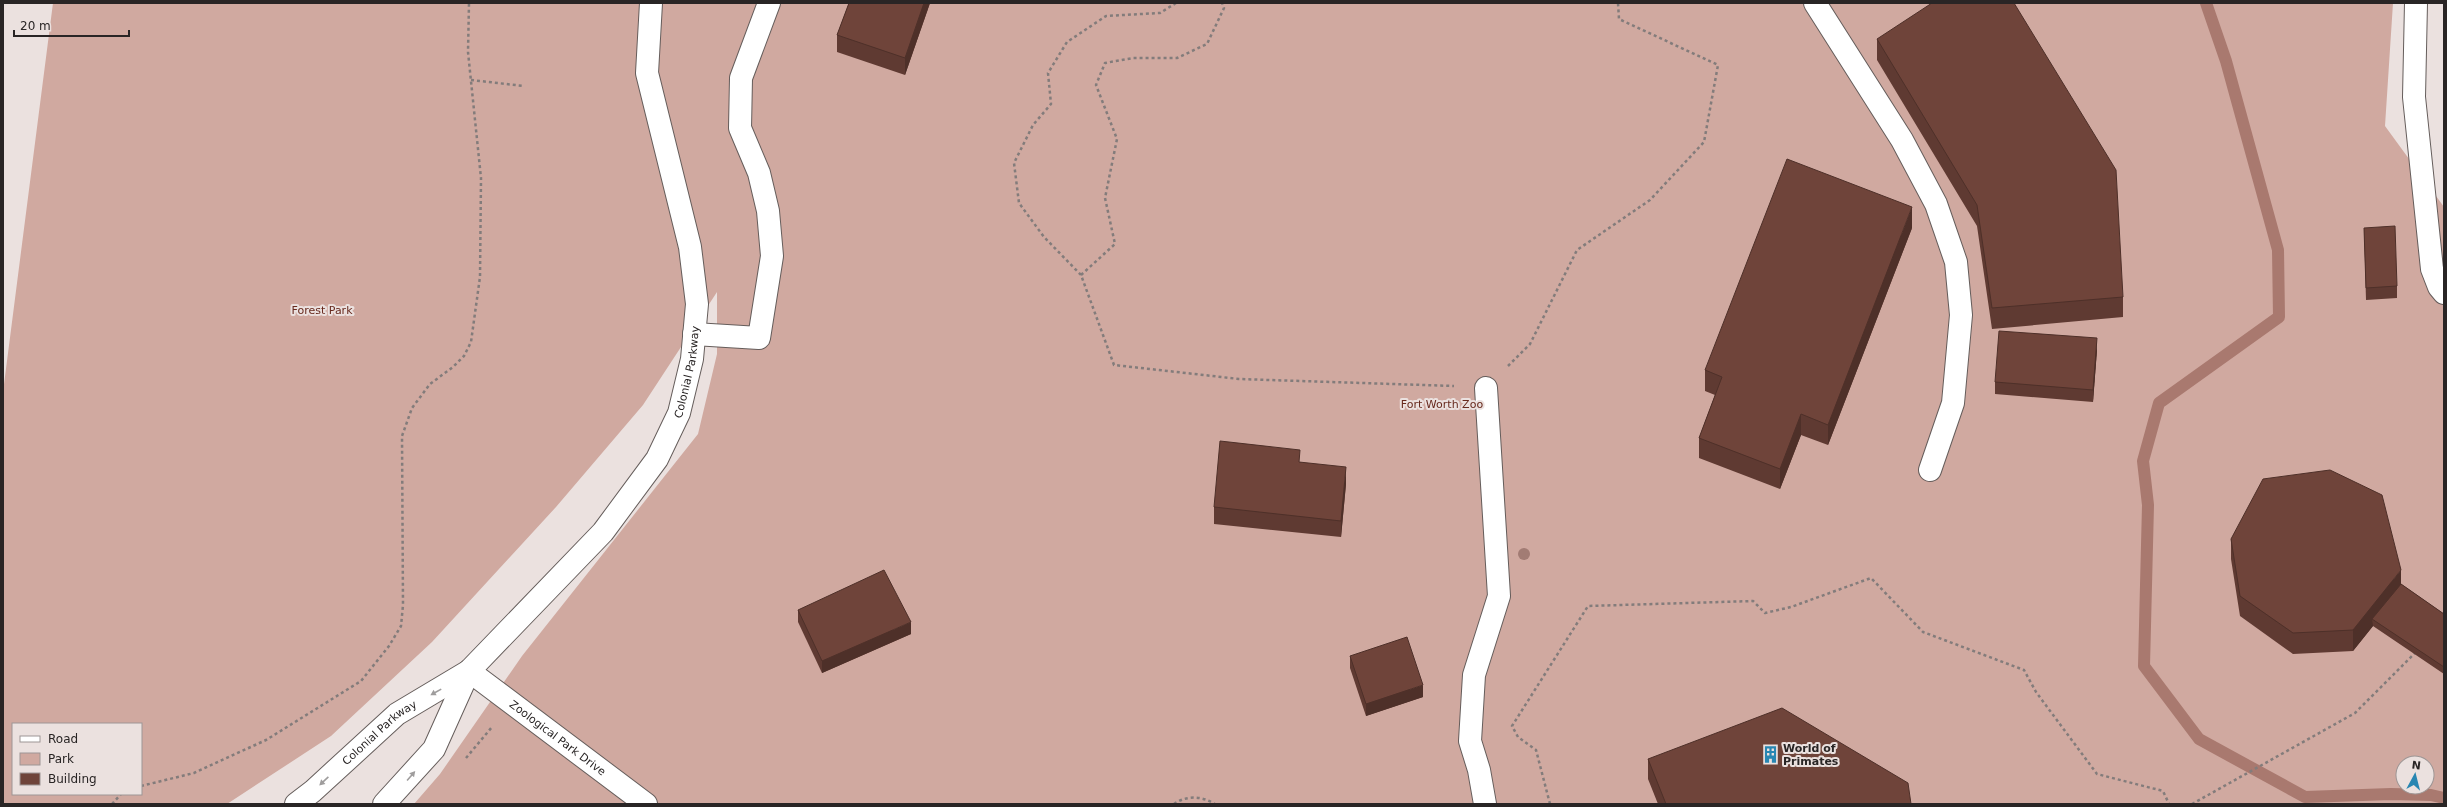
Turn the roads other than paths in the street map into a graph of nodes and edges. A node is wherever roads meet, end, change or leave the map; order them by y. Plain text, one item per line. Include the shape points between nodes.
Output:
1 (651, 3) edge
2 (769, 3) edge
3 (1815, 3) edge
4 (2416, 3) edge
5 (2444, 293) edge
6 (694, 334) junction
7 (1486, 388) road end
8 (1930, 470) dead end
9 (469, 672) junction
10 (296, 804) edge
11 (384, 804) edge
12 (646, 804) edge
13 (1485, 804) edge

1 - 6 street, Colonial Parkway via 647,73 690,248 697,304
2 - 6 street via 740,78 740,128 759,173 768,211 772,256 759,338
3 - 8 street via 1902,140 1936,204 1956,262 1961,315 1953,403
4 - 5 street via 2414,97 2432,269 2439,288
6 - 9 street, Colonial Parkway via 692,359 679,413 657,459 603,532
7 - 13 street via 1499,596 1474,675 1470,741 1479,770
9 -> 10 street, Colonial Parkway via 397,714
11 -> 9 street, Colonial Parkway via 434,749
9 - 12 street, Zoological Park Drive

